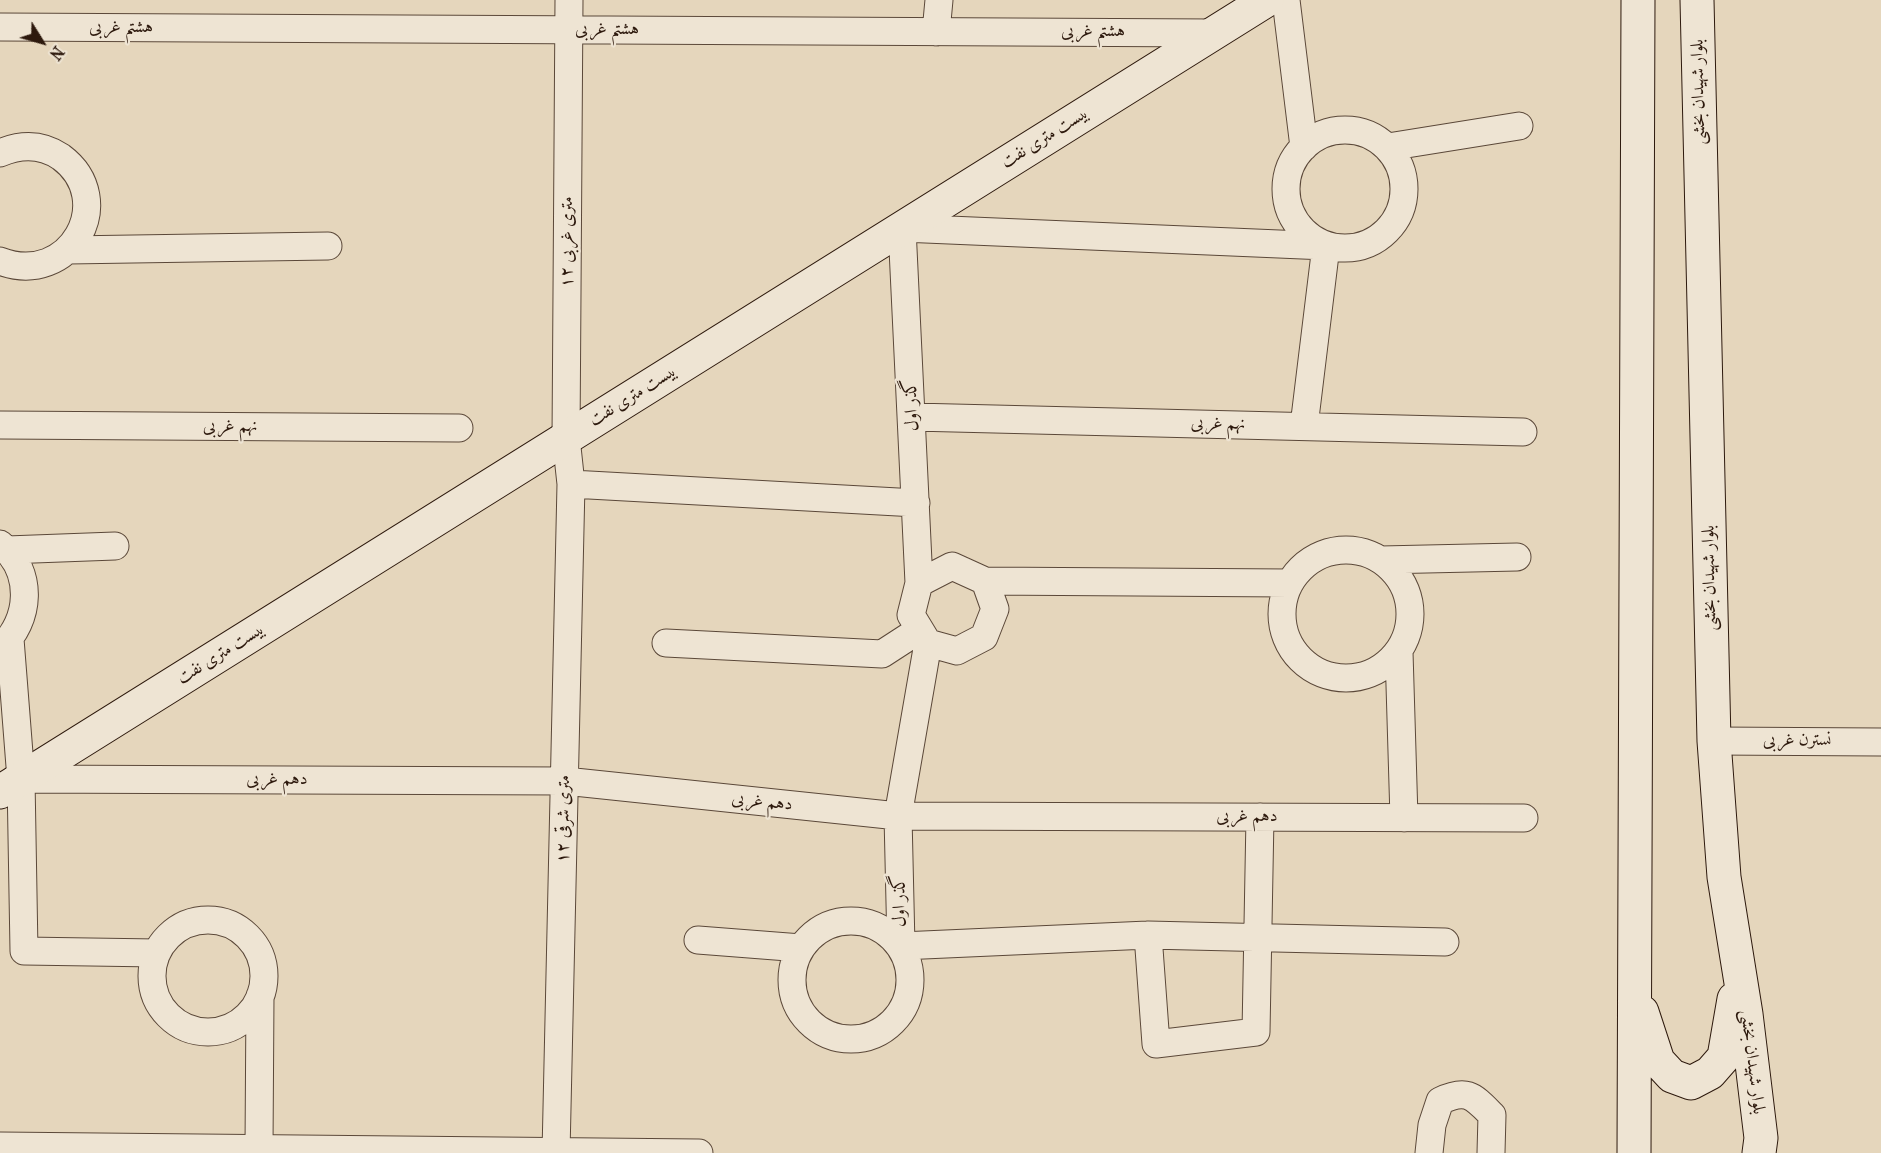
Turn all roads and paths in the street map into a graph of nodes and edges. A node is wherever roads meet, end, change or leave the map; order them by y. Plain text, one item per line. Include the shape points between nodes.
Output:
1 (569, 0) edge
2 (939, 0) edge
3 (1267, 0) edge
4 (1286, 0) edge
5 (1638, 0) edge
6 (1697, 0) edge
7 (0, 27) edge
8 (569, 30) junction
9 (936, 32) junction
10 (1215, 33) junction
11 (1519, 126) dead end
12 (1304, 147) junction
13 (1388, 147) junction
14 (0, 153) edge
15 (902, 228) junction
16 (328, 246) dead end
17 (1326, 246) junction
18 (68, 250) junction
19 (0, 261) edge
20 (912, 417) junction
21 (0, 425) edge
22 (1304, 426) junction
23 (459, 428) dead end
24 (1523, 432) dead end
25 (566, 438) junction
26 (571, 484) junction
27 (916, 502) junction
28 (115, 546) dead end
29 (3, 547) edge
30 (1517, 557) dead end
31 (1382, 560) junction
32 (985, 581) junction
33 (919, 583) junction
34 (1289, 583) junction
35 (923, 636) junction
36 (666, 643) dead end
37 (5, 644) edge
38 (1399, 652) junction
39 (1714, 741) junction
40 (1881, 742) edge
41 (565, 781) junction
42 (7, 784) edge
43 (898, 816) junction
44 (1260, 817) junction
45 (1404, 818) junction
46 (1524, 818) dead end
47 (1148, 935) junction
48 (1258, 939) junction
49 (698, 940) dead end
50 (1445, 942) dead end
51 (901, 946) junction
52 (801, 948) junction
53 (157, 954) junction
54 (1739, 970) junction
55 (1633, 984) junction
56 (260, 996) junction
57 (0, 1146) edge
58 (247, 1150) edge
59 (556, 1152) edge
60 (699, 1153) edge
61 (1429, 1153) edge
62 (1491, 1153) edge
63 (1634, 1153) edge
64 (1759, 1153) edge

1 - 8 street, ۱۲ متری غربی
2 - 9 street
3 - 10 main road, بیست متری نفت
4 - 12 street
5 - 55 main road
6 - 39 main road, بلوار شهیدان بخشی
7 - 8 street, هشتم غربی
8 - 9 street, هشتم غربی
8 - 25 street, ۱۲ متری غربی
9 - 10 street, هشتم غربی
10 - 15 main road, بیست متری نفت
11 - 13 street
12 - 13 street via 1336,130 1355,130
12 - 17 street via 1292,163 1286,182 1287,202 1295,222
13 - 17 street via 1399,162 1405,182 1404,202 1396,220 1383,235 1366,245 1346,249
14 - 18 street via 35,146 68,163 80,179 86,197 86,216 80,234
15 - 17 street
15 - 20 street, گذر اول
15 - 25 main road, بیست متری نفت
16 - 18 street
17 - 22 street
18 - 19 street via 36,266 19,267
20 - 22 street, نهم غربی
20 - 27 street, گذر اول
21 - 23 street, نهم غربی
22 - 24 street, نهم غربی
25 - 26 street, ۱۲ متری غربی
25 - 42 main road, بیست متری نفت
26 - 27 street
26 - 41 street, ۱۲ متری شرقی
27 - 33 street, گذر اول
28 - 29 street
29 - 37 street via 18,566 25,603 20,622
30 - 31 street
31 - 34 street via 1362,551 1341,549 1302,566
31 - 38 street via 1397,573 1411,612 1408,633
32 - 33 street via 952,566
32 - 34 street
32 - 35 street via 995,609 984,637 957,651
33 - 35 street via 911,615
34 - 38 street via 1282,604 1282,625 1289,646 1302,663 1321,674 1342,679 1364,676 1383,667
35 - 36 street via 882,654
35 - 43 street, گذر اول
37 - 42 street
38 - 45 street
39 - 40 street, نسترن غربی
39 - 54 main road, بلوار شهیدان بخشی via 1724,877
41 - 42 street, دهم غربی
41 - 43 street, دهم غربی
41 - 59 street, ۱۲ متری شرقی
42 - 53 street via 24,951
43 - 44 street, دهم غربی
43 - 51 street, گذر اول
44 - 45 street, دهم غربی
44 - 48 street
45 - 46 street, دهم غربی
47 - 48 street
47 - 48 street via 1156,1044 1256,1032
47 - 51 street
48 - 50 street
49 - 52 street
51 - 52 street, گذر اول via 870,923 850,920 814,933
51 - 52 street, گذر اول via 909,964 906,1003 880,1032 842,1039 824,1033 808,1021 797,1005 792,986
53 - 56 street via 167,937 183,926 220,921 238,928 261,958 264,977
53 - 56 street via 153,988 171,1019 186,1028 204,1032 238,1023
54 - 55 main road via 1724,1057 1710,1073 1690,1083 1672,1076 1659,1061
54 - 64 main road, بلوار شهیدان بخشی via 1761,1138
55 - 63 main road
56 - 58 street
57 - 58 street
58 - 59 street
59 - 60 street
61 - 62 street via 1440,1101 1455,1094 1474,1096 1492,1115

